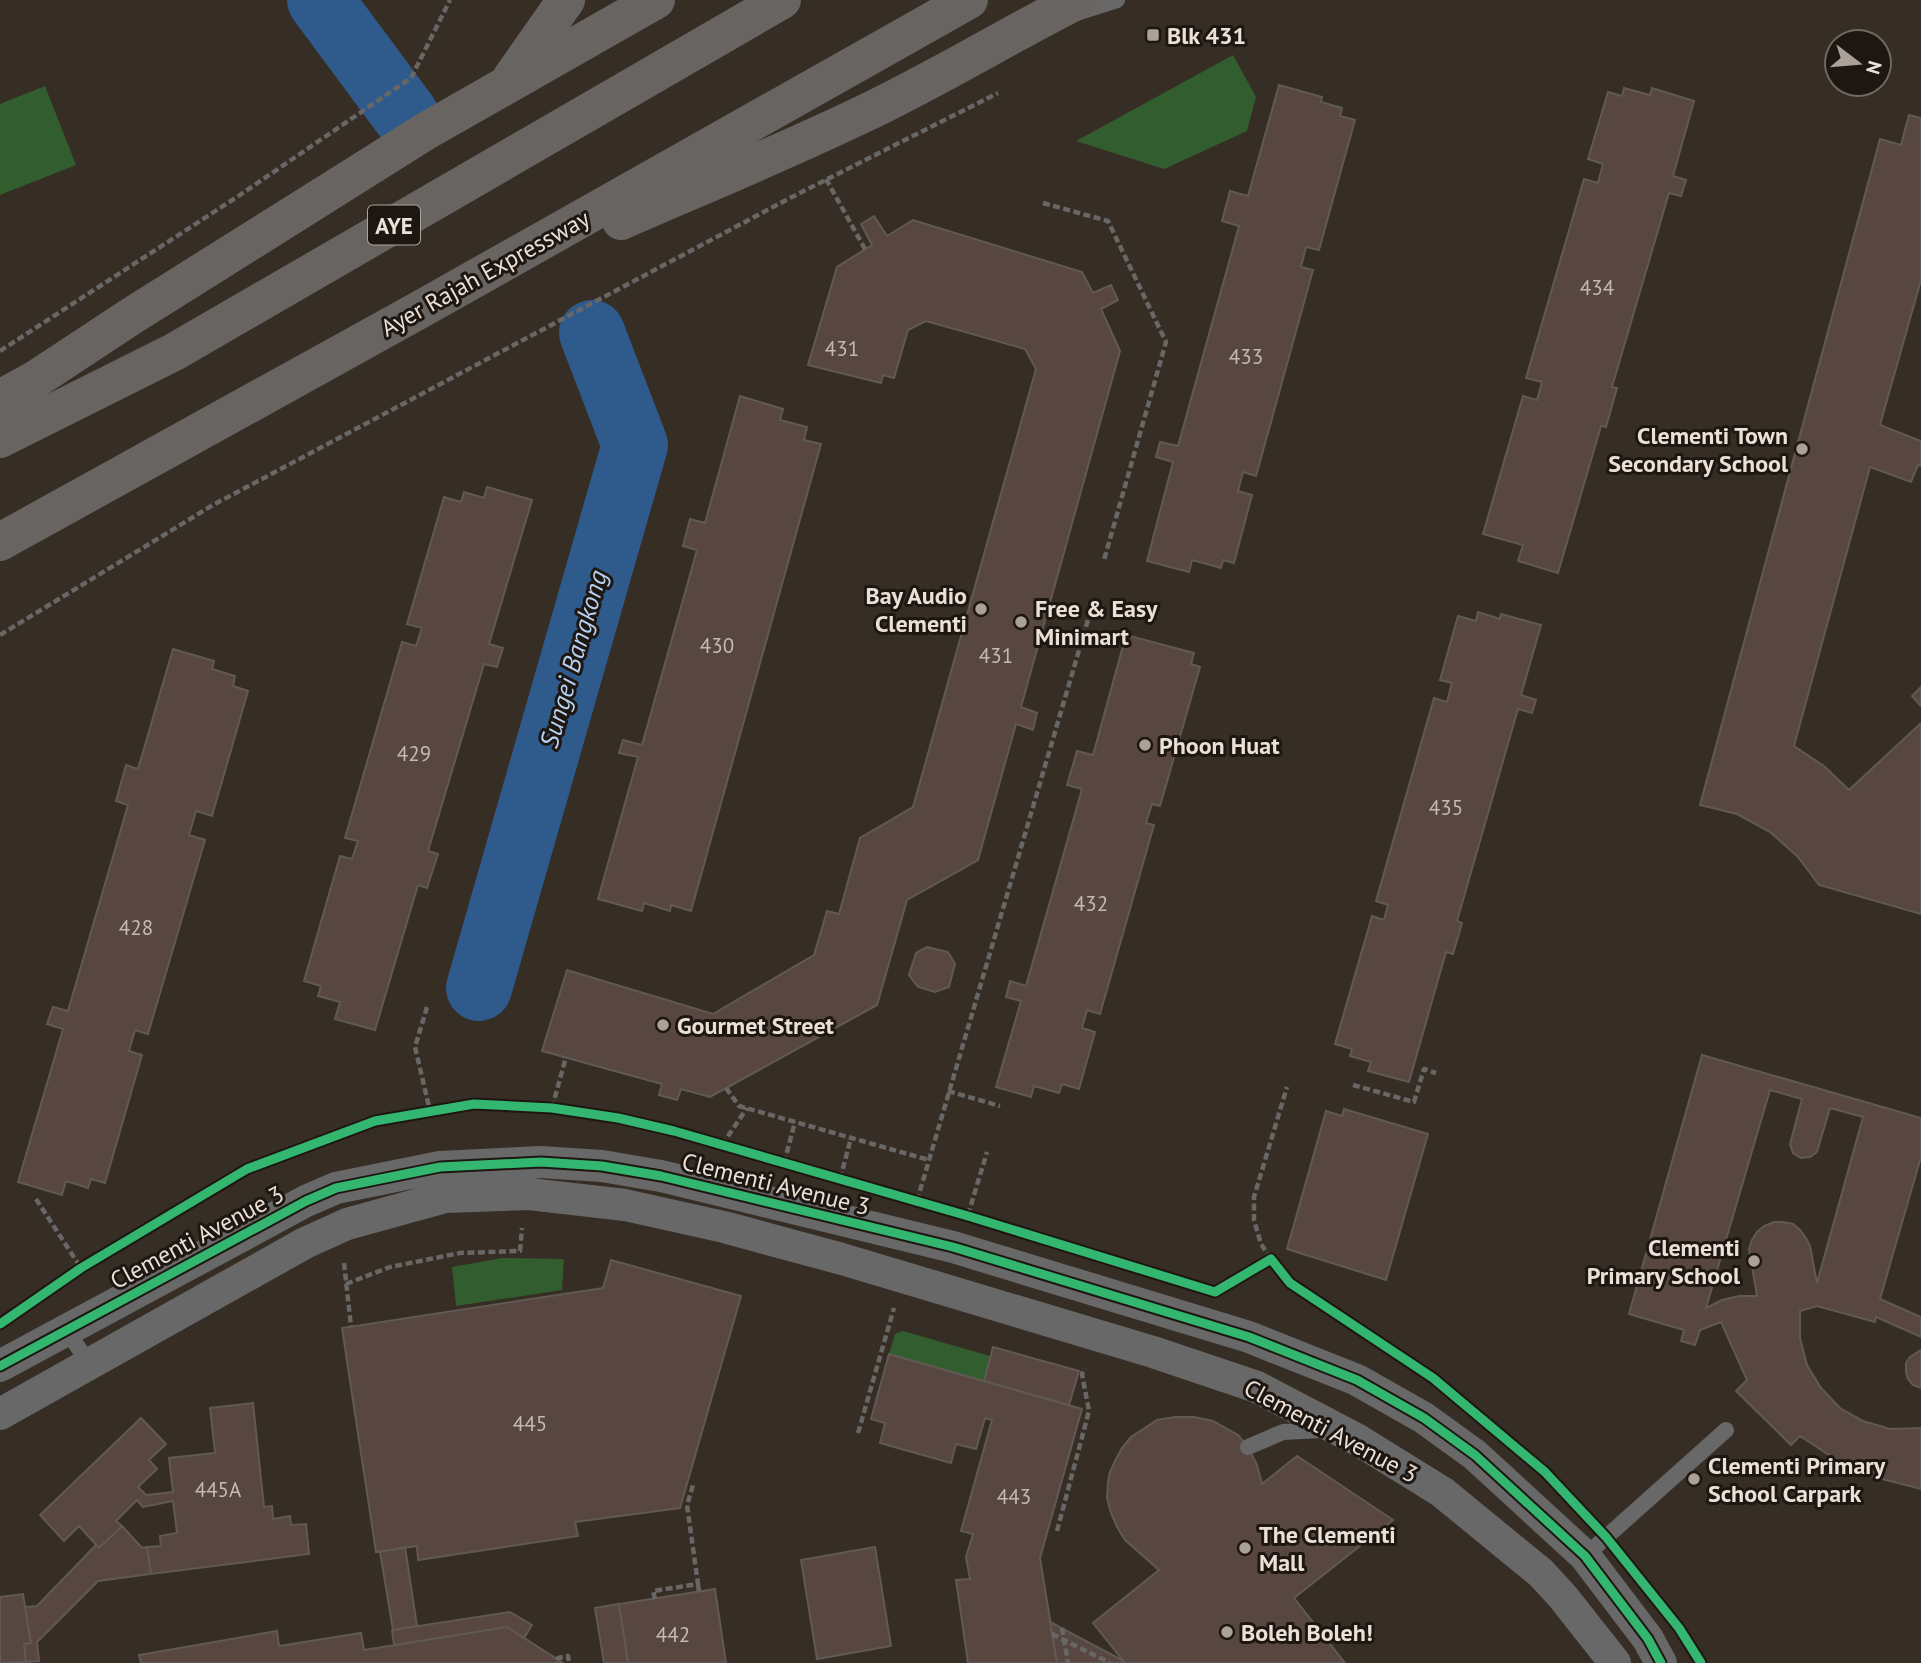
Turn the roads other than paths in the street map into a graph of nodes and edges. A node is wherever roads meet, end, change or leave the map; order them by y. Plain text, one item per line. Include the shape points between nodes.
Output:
1 (566, 0) edge
2 (656, 0) edge
3 (782, 0) edge
4 (969, 0) edge
5 (1078, 0) edge
6 (1117, 0) edge
7 (1019, 30) junction
8 (507, 85) junction
9 (421, 309) junction
10 (0, 399) edge
11 (0, 439) edge
12 (0, 542) edge
13 (342, 1215) junction
14 (66, 1329) junction
15 (89, 1364) junction
16 (0, 1366) edge
17 (0, 1414) edge
18 (1726, 1430) dead end
19 (1358, 1440) junction
20 (1248, 1447) dead end
21 (1585, 1556) junction
22 (1615, 1663) edge
23 (1661, 1663) edge

1 - 8 highway
2 - 8 highway
3 - 11 highway, AYE via 174,352
4 - 9 highway, Ayer Rajah Expressway
5 - 7 highway
6 - 7 lane
7 - 9 highway via 859,116
8 - 10 highway via 426,131
9 - 12 highway, Ayer Rajah Expressway
13 - 14 street, Clementi Avenue 3 via 294,1207
13 - 15 street, Clementi Avenue 3 via 305,1243
13 - 19 street, Clementi Avenue 3 via 445,1198 529,1194 625,1205 842,1259 1153,1352 1257,1387
13 - 21 street, Clementi Avenue 3 via 440,1167 541,1162 661,1176 953,1247 1249,1337 1357,1380 1424,1418 1475,1455
14 - 15 lane
14 - 16 street, Clementi Avenue 3
15 - 17 street, Clementi Avenue 3
18 - 21 lane
19 - 20 lane via 1321,1430 1296,1431
19 - 22 street, Clementi Avenue 3 via 1442,1492 1541,1573
21 - 23 street, Clementi Avenue 3

